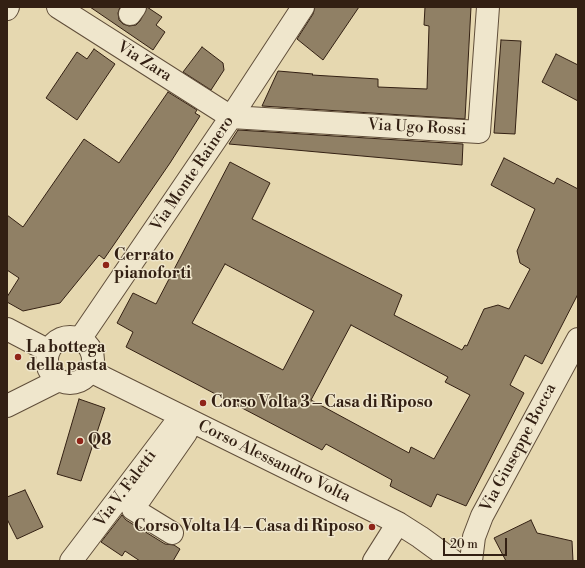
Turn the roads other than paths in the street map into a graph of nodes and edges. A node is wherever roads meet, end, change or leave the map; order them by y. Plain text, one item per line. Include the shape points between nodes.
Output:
1 (58, 7) edge
2 (304, 7) edge
3 (488, 7) edge
4 (231, 117) junction
5 (7, 329) edge
6 (80, 339) junction
7 (578, 339) edge
8 (49, 351) junction
9 (90, 371) junction
10 (59, 380) junction
11 (7, 406) edge
12 (187, 419) junction
13 (398, 523) junction
14 (172, 533) dead end
15 (71, 561) edge
16 (374, 561) edge
17 (453, 561) edge
18 (471, 561) edge

1 - 4 street, Via Zara
2 - 4 street, Via Monte Rainero
3 - 4 street, Via Ugo Rossi via 479,132
4 - 6 street, Via Monte Rainero
5 - 8 street
6 - 8 street via 62,339
6 - 9 street via 91,350 93,364
7 - 18 street, Via Giuseppe Bocca via 482,516 474,537
8 - 10 street via 50,370
9 - 10 street via 86,377 73,382
9 - 12 street, Corso Alessandro Volta
10 - 11 street
12 - 13 street, Corso Alessandro Volta
12 - 14 street via 133,509
12 - 15 street, Via V. Faletti
13 - 16 street
13 - 17 street, Corso Alessandro Volta

